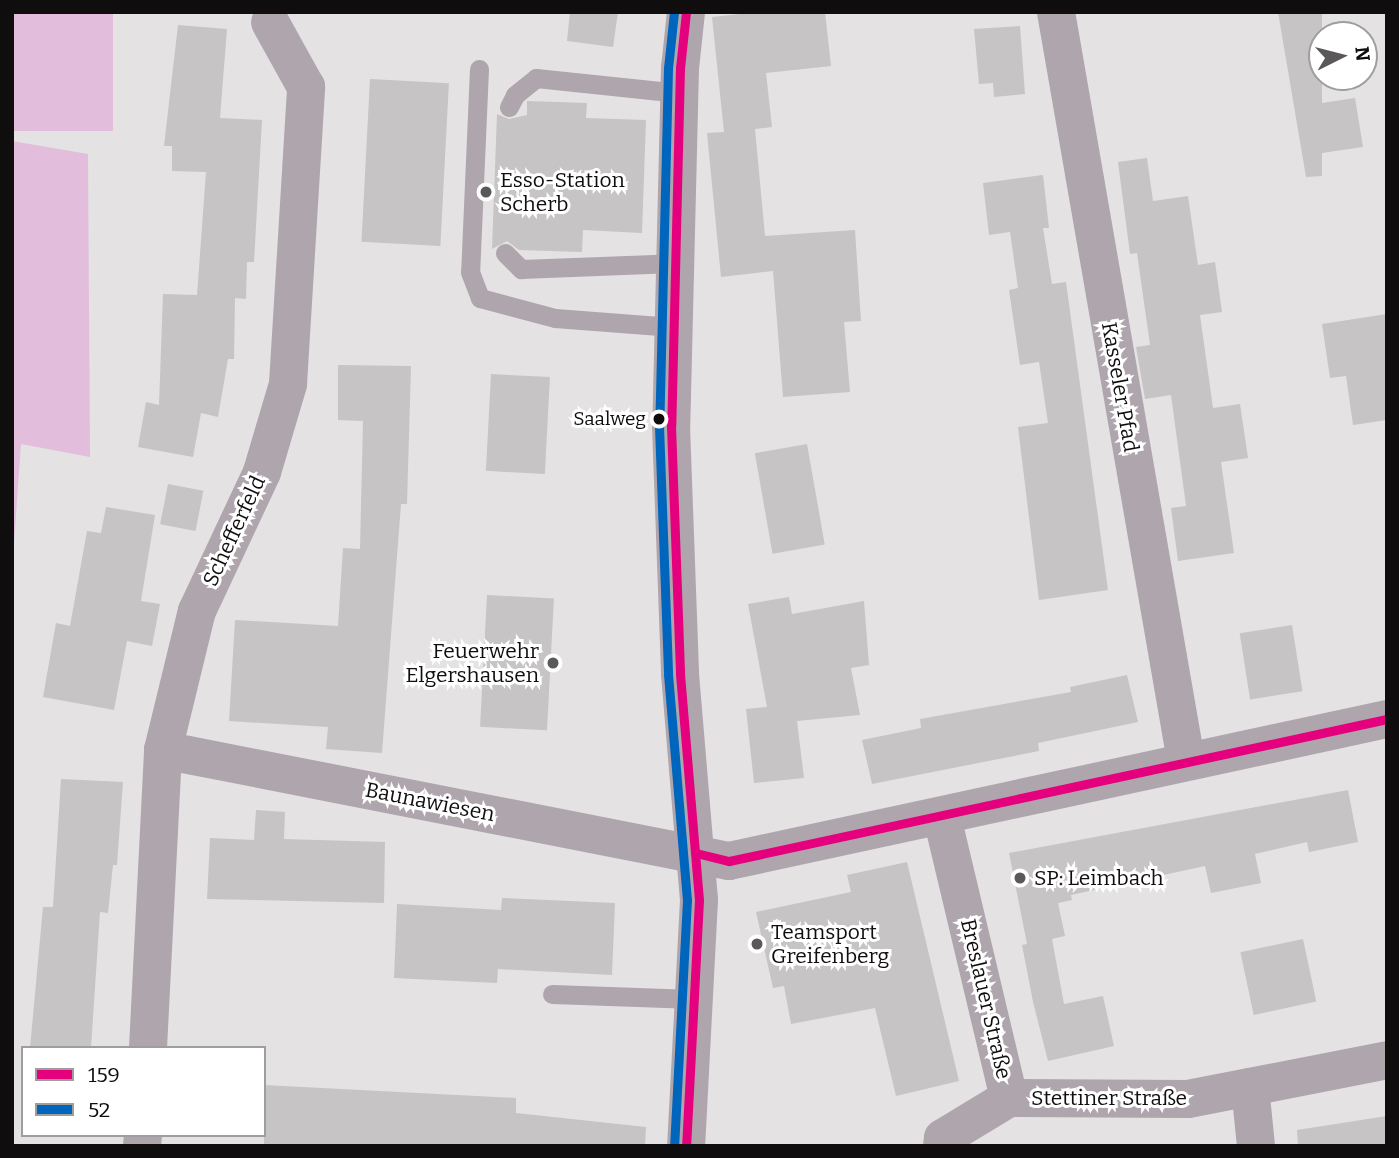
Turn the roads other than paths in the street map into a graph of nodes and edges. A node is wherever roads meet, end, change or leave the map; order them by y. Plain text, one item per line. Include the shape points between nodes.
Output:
1 (685, 12) edge
2 (1056, 12) edge
3 (270, 22) dead end
4 (479, 69) dead end
5 (679, 93) junction
6 (509, 107) dead end
7 (505, 253) dead end
8 (674, 263) junction
9 (673, 327) junction
10 (1387, 719) edge
11 (163, 750) junction
12 (1186, 761) junction
13 (942, 817) junction
14 (696, 853) junction
15 (552, 994) dead end
16 (694, 999) junction
17 (148, 1046) edge
18 (1387, 1060) edge
19 (1250, 1087) junction
20 (1009, 1098) junction
21 (686, 1146) edge
22 (942, 1146) edge
23 (1256, 1146) edge

1 - 5 street
2 - 12 street, Kasseler Pfad
3 - 11 street, Schefferfeld via 306,86 288,384 262,472 197,611
4 - 9 lane via 470,272 480,298 555,318
5 - 6 lane via 536,78 515,95
5 - 8 street
7 - 8 lane via 521,269
8 - 9 street
9 - 14 street via 671,426 680,674
10 - 12 street
11 - 14 street, Baunawiesen
11 - 17 street, Schefferfeld
12 - 13 street
13 - 14 street via 729,861
13 - 20 street, Breslauer Straße
14 - 16 street
15 - 16 lane
16 - 21 street
18 - 19 street, Stettiner Straße
19 - 20 street, Stettiner Straße via 1188,1099
19 - 23 street
20 - 22 street, Breslauer Straße via 943,1138

